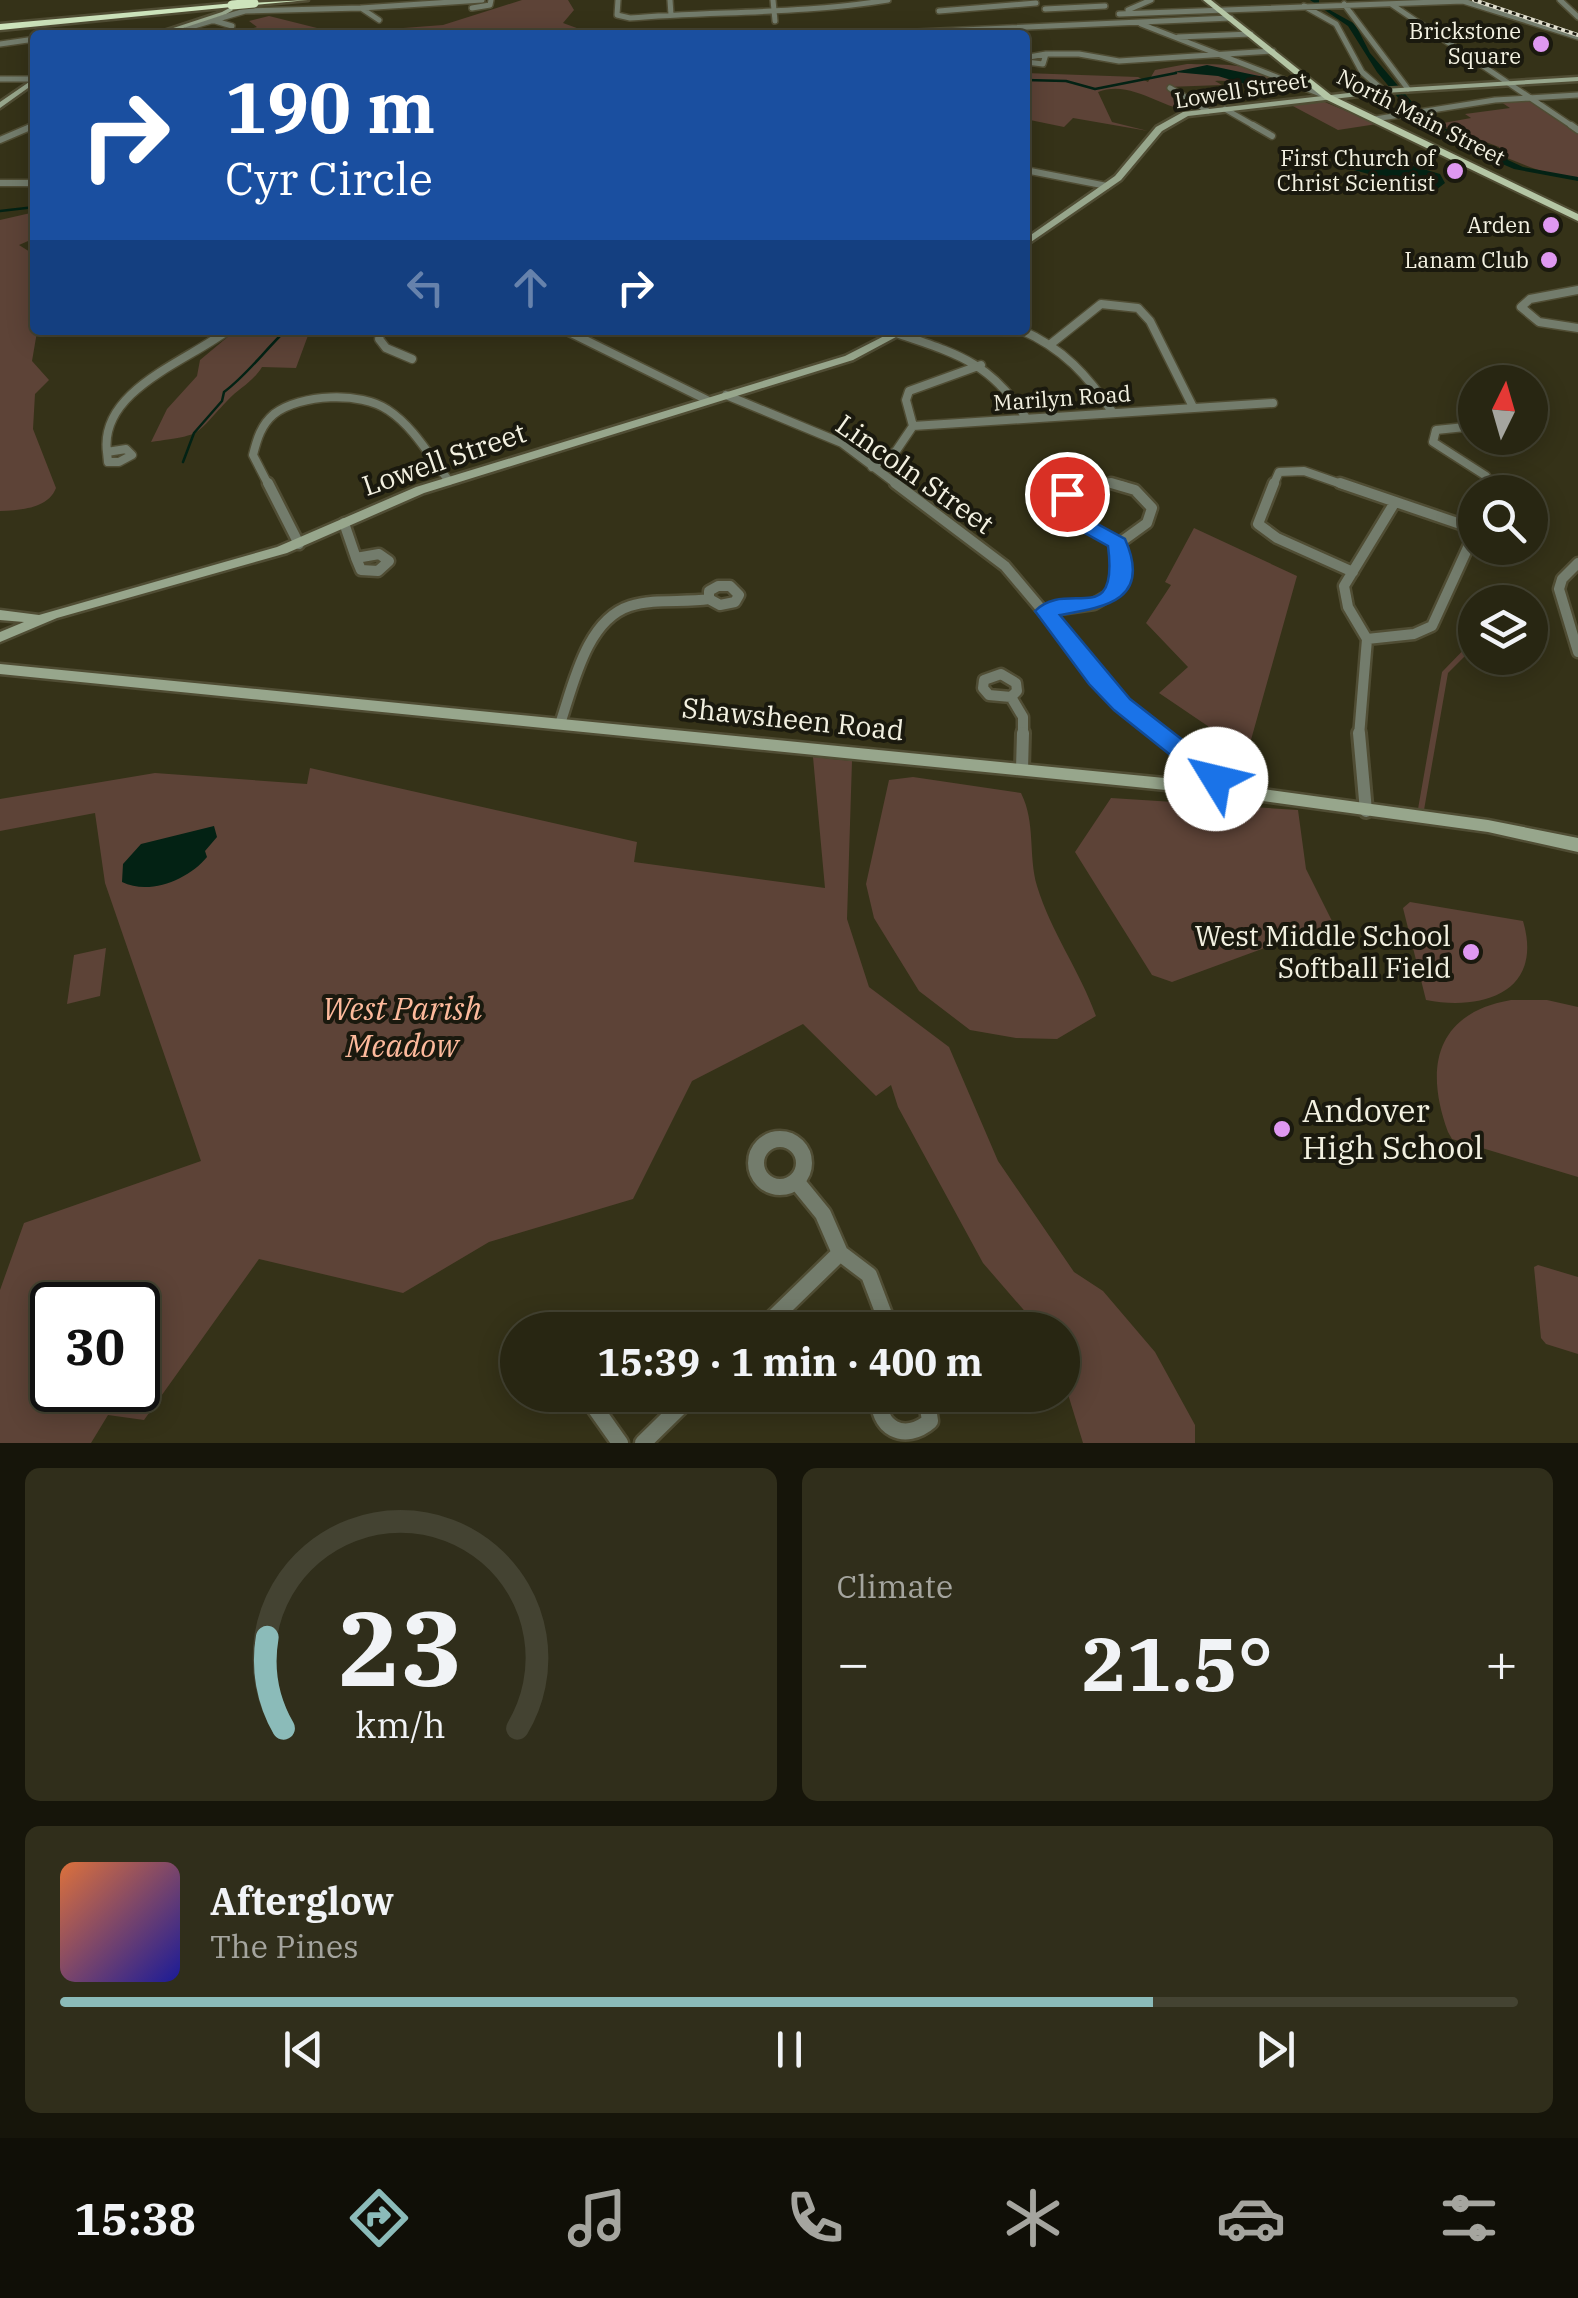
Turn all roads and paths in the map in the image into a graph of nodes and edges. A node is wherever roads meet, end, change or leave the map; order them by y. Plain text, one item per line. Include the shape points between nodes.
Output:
1 (304, 0) edge
2 (482, 0) edge
3 (618, 0) edge
4 (670, 0) edge
5 (723, 0) edge
6 (773, 0) edge
7 (814, 0) edge
8 (888, 0) edge
9 (1151, 0) edge
10 (1207, 0) edge
11 (1560, 0) edge
12 (227, 2) edge
13 (251, 2) edge
14 (494, 2) edge
15 (1034, 2) edge
16 (858, 3) edge
17 (1103, 4) edge
18 (1304, 4) junction
19 (1344, 4) junction
20 (1390, 4) junction
21 (1218, 5) edge
22 (362, 8) junction
23 (774, 9) junction
24 (817, 9) junction
25 (1046, 9) junction
26 (723, 10) junction
27 (938, 11) dead end
28 (438, 13) dead end
29 (1118, 14) junction
30 (671, 15) junction
31 (862, 15) dead end
32 (0, 17) edge
33 (1578, 17) edge
34 (1232, 18) junction
35 (212, 20) junction
36 (379, 20) dead end
37 (775, 20) dead end
38 (820, 21) dead end
39 (1138, 22) junction
40 (1074, 25) junction
41 (232, 26) dead end
42 (0, 27) edge
43 (181, 30) edge
44 (962, 30) edge
45 (1251, 34) junction
46 (1174, 37) junction
47 (1578, 37) edge
48 (30, 40) edge
49 (0, 44) edge
50 (1273, 51) junction
51 (1046, 54) dead end
52 (1215, 54) junction
53 (1578, 78) edge
54 (0, 79) edge
55 (30, 79) edge
56 (30, 83) edge
57 (1508, 83) junction
58 (1170, 88) dead end
59 (1406, 89) junction
60 (1387, 91) junction
61 (1578, 95) edge
62 (1328, 96) junction
63 (1531, 98) junction
64 (0, 106) edge
65 (1225, 109) junction
66 (1208, 111) junction
67 (1375, 119) junction
68 (30, 127) edge
69 (1578, 130) edge
70 (1272, 136) dead end
71 (0, 140) edge
72 (1030, 171) edge
73 (30, 183) edge
74 (0, 184) edge
75 (1107, 186) junction
76 (1578, 218) edge
77 (1030, 240) edge
78 (1578, 290) edge
79 (1578, 328) edge
80 (1030, 334) edge
81 (220, 335) edge
82 (380, 335) edge
83 (574, 335) edge
84 (896, 335) edge
85 (909, 335) edge
86 (1052, 343) junction
87 (412, 360) dead end
88 (981, 365) junction
89 (726, 395) junction
90 (707, 400) junction
91 (1273, 402) dead end
92 (1193, 407) junction
93 (1114, 414) junction
94 (1026, 418) junction
95 (912, 426) junction
96 (1458, 428) edge
97 (105, 452) dead end
98 (872, 466) junction
99 (1485, 475) edge
100 (449, 481) junction
101 (1395, 502) junction
102 (344, 523) junction
103 (1458, 524) edge
104 (299, 544) junction
105 (1118, 544) junction
106 (356, 558) dead end
107 (1578, 562) edge
108 (1459, 565) edge
109 (1353, 572) junction
110 (709, 600) dead end
111 (1046, 611) junction
112 (52, 614) junction
113 (0, 616) edge
114 (0, 637) edge
115 (1367, 638) junction
116 (1578, 652) edge
117 (0, 668) edge
118 (1010, 697) dead end
119 (560, 724) junction
120 (1022, 769) junction
121 (1226, 790) junction
122 (1366, 811) junction
123 (1578, 846) edge
124 (796, 1181) dead end
125 (840, 1254) junction
126 (780, 1312) edge
127 (884, 1312) edge
128 (598, 1412) edge
129 (675, 1412) edge
130 (877, 1412) edge
131 (929, 1412) edge
132 (620, 1443) edge
133 (643, 1443) edge

1 - 13 highway
2 - 22 street
3 - 30 street via 616,13 624,18
4 - 30 street
5 - 26 street
6 - 23 street
7 - 24 street
8 - 16 street
9 - 29 street
10 - 21 main road
11 - 33 street
12 - 13 highway, bridge
12 - 32 highway
12 - 42 highway
13 - 43 main road
14 - 28 street
15 - 25 street
15 - 27 street
16 - 24 street
16 - 31 street
17 - 25 street
17 - 29 street
18 - 19 street
18 - 21 street
18 - 60 street via 1336,24 1362,72
19 - 20 street
19 - 59 street
20 - 47 street via 1470,2
20 - 57 street
21 - 29 street
21 - 34 main road, North Main Street
22 - 35 street via 252,11
22 - 36 street
23 - 24 street
23 - 26 street
23 - 37 street
24 - 38 street
25 - 40 street
26 - 30 street
29 - 39 street
34 - 39 street
34 - 45 main road, North Main Street
35 - 41 street
35 - 43 street
39 - 40 street
39 - 46 street
40 - 44 street
45 - 46 street
45 - 50 main road, North Main Street
46 - 52 street
48 - 49 street
50 - 52 street
50 - 62 main road, North Main Street
51 - 52 street via 1119,61
52 - 62 street
53 - 57 main road, Lowell Street
54 - 55 street
56 - 64 main road
57 - 59 main road, Lowell Street
57 - 63 street
58 - 66 street
59 - 60 main road, Lowell Street
60 - 62 main road, Lowell Street
61 - 63 street
62 - 65 main road, Lowell Street
62 - 67 main road, North Main Street
63 - 67 street
63 - 69 street
65 - 66 main road, Lowell Street
65 - 70 street
66 - 75 main road, Lowell Street via 1166,123
67 - 76 main road, North Main Street
68 - 71 street
72 - 75 street
73 - 74 street
75 - 77 main road, Lowell Street
78 - 79 street via 1520,306 1539,322
80 - 86 street
81 - 97 street via 144,384 110,422
82 - 87 street via 383,346
83 - 90 street
84 - 89 main road, Lowell Street via 850,358
85 - 88 street
86 - 92 street via 1097,305 1138,308
86 - 93 street via 1084,371
88 - 94 street via 1002,381
88 - 95 street via 908,391
89 - 90 main road, Lowell Street
89 - 98 street, Lincoln Street via 842,443
90 - 100 main road, Lowell Street
91 - 92 street, Marilyn Road
92 - 93 street, Marilyn Road
93 - 94 street, Marilyn Road
94 - 95 street, Marilyn Road
95 - 98 street via 901,446
96 - 99 street via 1436,430 1432,442
98 - 111 street, Lincoln Street via 1005,566
100 - 102 main road, Lowell Street
100 - 104 street via 376,403 308,399 285,406 259,430 253,455
101 - 103 street
101 - 109 street
101 - 109 street via 1296,469 1274,476 1258,524
102 - 104 main road, Lowell Street
102 - 106 street
104 - 112 main road, Lowell Street
105 - 105 street via 1070,514 1065,504 1071,490 1107,482 1144,496 1151,517
105 - 111 street via 1122,576 1112,597
107 - 116 street via 1559,589
108 - 115 street via 1432,626
109 - 115 street via 1344,586 1348,606
110 - 119 street via 632,605 607,618
111 - 121 street, Lincoln Street via 1122,705
112 - 113 main road
112 - 114 main road, Lowell Street
115 - 122 street via 1358,718
117 - 119 main road, Shawsheen Road
118 - 120 street via 1022,717
119 - 120 main road, Shawsheen Road
120 - 121 main road, Shawsheen Road
121 - 122 main road, Shawsheen Road
122 - 123 main road, Shawsheen Road via 1488,826
124 - 125 street via 824,1211
125 - 126 street
125 - 127 street via 872,1274
128 - 132 street
129 - 133 street
130 - 131 street via 891,1437 909,1442 920,1437

